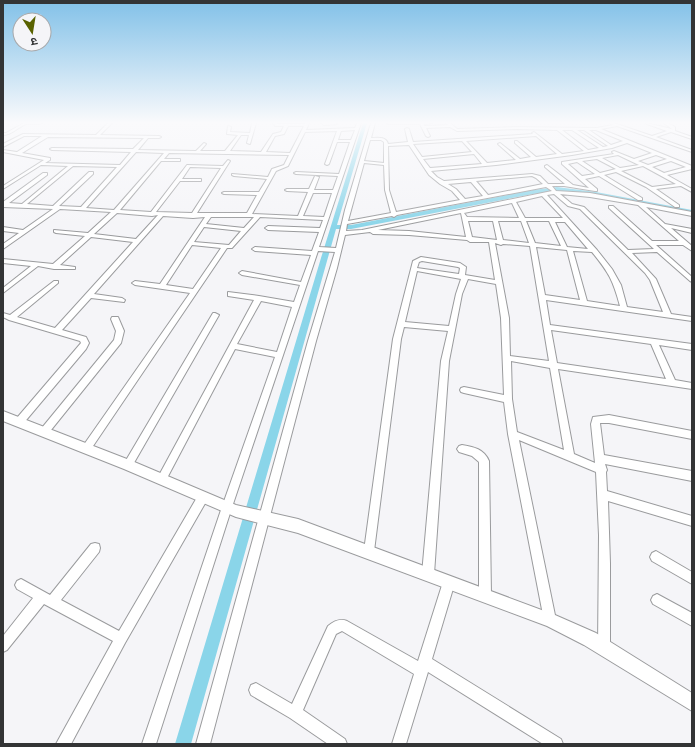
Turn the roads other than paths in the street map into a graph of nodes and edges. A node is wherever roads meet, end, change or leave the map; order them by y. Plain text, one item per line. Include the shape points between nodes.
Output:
1 (41, 158) edge
2 (129, 158) edge
3 (290, 158) edge
4 (329, 158) edge
5 (347, 158) edge
6 (363, 158) edge
7 (385, 158) edge
8 (420, 158) edge
9 (480, 158) edge
10 (516, 158) edge
11 (535, 158) edge
12 (599, 158) joint
13 (627, 158) edge
14 (642, 158) edge
15 (669, 158) edge
16 (672, 159) junction
17 (162, 160) joint
18 (178, 160) dead end
19 (228, 161) dead end
20 (520, 161) junction
21 (578, 161) junction
22 (633, 161) junction
23 (362, 162) junction
24 (41, 164) junction
25 (327, 164) dead end
26 (385, 164) junction
27 (72, 165) junction
28 (486, 165) junction
29 (643, 165) junction
30 (122, 166) junction
31 (547, 166) dead end
32 (224, 167) junction
33 (648, 167) junction
34 (692, 167) edge
35 (428, 170) junction
36 (618, 170) junction
37 (91, 173) dead end
38 (296, 173) dead end
39 (45, 174) dead end
40 (664, 174) junction
41 (234, 175) dead end
42 (341, 175) junction
43 (600, 175) junction
44 (317, 177) dead end
45 (269, 178) junction
46 (499, 178) junction
47 (581, 178) junction
48 (179, 180) junction
49 (199, 180) dead end
50 (472, 180) junction
51 (503, 182) dead end
52 (442, 183) junction
53 (572, 186) junction
54 (684, 186) junction
55 (692, 187) edge
56 (3, 188) edge
57 (652, 188) junction
58 (551, 189) junction
59 (287, 190) dead end
60 (596, 190) junction
61 (311, 191) junction
62 (692, 191) edge
63 (335, 192) junction
64 (224, 193) dead end
65 (261, 194) junction
66 (543, 194) junction
67 (486, 196) junction
68 (464, 201) junction
69 (512, 201) junction
70 (640, 202) junction
71 (3, 204) edge
72 (23, 205) junction
73 (677, 206) junction
74 (56, 207) junction
75 (611, 207) dead end
76 (82, 209) junction
77 (692, 209) edge
78 (116, 211) junction
79 (462, 211) junction
80 (152, 214) junction
81 (692, 214) edge
82 (161, 215) junction
83 (209, 215) junction
84 (249, 215) junction
85 (394, 215) junction
86 (193, 216) junction
87 (258, 216) junction
88 (300, 217) junction
89 (326, 219) junction
90 (464, 219) junction
91 (495, 220) junction
92 (524, 220) junction
93 (567, 220) junction
94 (552, 221) junction
95 (202, 225) junction
96 (663, 225) junction
97 (268, 228) dead end
98 (344, 228) junction
99 (3, 229) edge
100 (245, 230) junction
101 (322, 230) junction
102 (692, 230) edge
103 (56, 231) dead end
104 (24, 232) junction
105 (356, 232) junction
106 (89, 235) junction
107 (470, 240) junction
108 (137, 241) junction
109 (190, 243) junction
110 (496, 243) junction
111 (651, 243) junction
112 (684, 243) junction
113 (533, 245) junction
114 (3, 247) edge
115 (225, 247) junction
116 (567, 248) junction
117 (691, 248) edge
118 (255, 249) dead end
119 (318, 250) junction
120 (335, 250) junction
121 (660, 250) junction
122 (595, 251) junction
123 (626, 252) junction
124 (3, 261) edge
125 (37, 264) junction
126 (54, 267) junction
127 (73, 268) dead end
128 (414, 269) junction
129 (242, 273) dead end
130 (464, 277) junction
131 (692, 280) edge
132 (56, 282) dead end
133 (498, 282) junction
134 (135, 283) dead end
135 (303, 284) junction
136 (161, 287) junction
137 (3, 291) edge
138 (194, 291) junction
139 (230, 294) dead end
140 (88, 295) junction
141 (541, 297) junction
142 (259, 298) junction
143 (122, 300) dead end
144 (584, 304) junction
145 (296, 305) junction
146 (624, 309) junction
147 (216, 315) dead end
148 (668, 315) junction
149 (7, 317) edge
150 (115, 319) dead end
151 (692, 319) edge
152 (401, 324) junction
153 (548, 327) junction
154 (452, 329) junction
155 (57, 331) junction
156 (654, 342) junction
157 (233, 346) junction
158 (692, 347) edge
159 (279, 355) junction
160 (507, 358) junction
161 (554, 366) junction
162 (672, 383) junction
163 (692, 386) edge
164 (464, 390) dead end
165 (508, 399) junction
166 (3, 416) edge
167 (19, 422) junction
168 (44, 432) junction
169 (513, 434) junction
170 (692, 435) edge
171 (86, 449) junction
172 (462, 449) dead end
173 (568, 456) junction
174 (601, 464) junction
175 (128, 465) junction
176 (692, 476) edge
177 (162, 479) junction
178 (602, 494) junction
179 (203, 497) junction
180 (232, 509) junction
181 (261, 516) junction
182 (692, 521) edge
183 (94, 548) dead end
184 (369, 552) junction
185 (656, 557) dead end
186 (428, 574) junction
187 (692, 578) edge
188 (449, 582) junction
189 (21, 585) dead end
190 (485, 595) junction
191 (47, 599) junction
192 (657, 600) dead end
193 (550, 620) junction
194 (692, 620) edge
195 (120, 639) junction
196 (3, 646) edge
197 (604, 648) junction
198 (423, 666) junction
199 (256, 690) dead end
200 (692, 703) edge
201 (294, 713) junction
202 (63, 744) edge
203 (149, 744) edge
204 (203, 744) edge
205 (340, 744) edge
206 (399, 744) edge
207 (556, 744) edge

1 - 24 street via 48,159
2 - 30 street
3 - 45 street via 285,167 275,169
4 - 25 street
5 - 42 street
6 - 23 street
7 - 26 street
8 - 35 street
9 - 28 street
10 - 20 street
11 - 20 street
12 - 21 street
12 - 36 street
13 - 22 street
14 - 22 street
15 - 16 street
16 - 33 street
16 - 34 street
17 - 18 street
17 - 78 street
19 - 32 street
20 - 28 street
21 - 43 street
21 - 47 street via 564,164
22 - 29 street
23 - 26 street
23 - 98 street
24 - 27 street
24 - 56 street
26 - 85 street via 387,190
27 - 30 street
27 - 72 street
28 - 35 street
29 - 33 street
29 - 36 street
30 - 76 street
31 - 53 street
32 - 48 street via 191,166
32 - 86 street
33 - 40 street
34 - 40 street
35 - 52 street
36 - 43 street
36 - 57 street
37 - 74 street
38 - 42 street
39 - 71 street
40 - 54 street
41 - 45 street
42 - 63 street
43 - 47 street
43 - 70 street
44 - 61 street
45 - 65 street
46 - 50 street
46 - 51 street
46 - 58 street via 535,175
47 - 60 street
48 - 49 street
48 - 80 street
50 - 52 street
50 - 67 street
52 - 68 street via 454,190
53 - 58 street
53 - 60 street
54 - 55 street
54 - 57 street
54 - 62 street
57 - 73 street
58 - 66 street
58 - 67 street via 510,189
58 - 70 street
58 - 123 street via 571,206 582,208
59 - 61 street
60 - 70 street
61 - 63 street
61 - 88 street
63 - 89 street
64 - 65 street
65 - 84 street
66 - 69 street
66 - 93 street
67 - 68 street
68 - 85 street
69 - 79 street
69 - 92 street
70 - 73 street
70 - 81 street
70 - 96 street
71 - 72 street
72 - 74 street
73 - 77 street
74 - 76 street
74 - 104 street
75 - 111 street
76 - 78 street
78 - 80 street
78 - 106 street
79 - 90 street
79 - 105 street
80 - 82 street
82 - 86 street
82 - 108 street
83 - 84 street
83 - 86 street
83 - 95 street
84 - 87 street
85 - 98 street
87 - 88 street
87 - 100 street
88 - 89 street
89 - 101 street
90 - 91 street
90 - 107 street
91 - 92 street
91 - 110 street
92 - 94 street
92 - 113 street
93 - 94 street
93 - 122 street
94 - 116 street
95 - 100 street
95 - 109 street
96 - 102 street
96 - 112 street
97 - 101 street
98 - 105 street
98 - 120 street
99 - 104 street
100 - 115 street via 231,246
101 - 119 street
103 - 106 street
104 - 114 street
105 - 107 street via 409,233
106 - 108 street
106 - 126 street
107 - 110 street
108 - 140 street
109 - 115 street
109 - 136 street
110 - 113 street
110 - 133 street
111 - 112 street
111 - 121 street
112 - 117 street
113 - 116 street
113 - 141 street
115 - 138 street
116 - 122 street
116 - 144 street
118 - 119 street
119 - 120 street
119 - 135 street
120 - 181 street
121 - 123 street
121 - 131 street
122 - 146 street via 616,280
123 - 148 street via 653,280
124 - 125 street
125 - 126 street
125 - 137 street
126 - 127 street
128 - 130 street
128 - 130 street via 416,261 421,259 460,265 463,267
128 - 152 street
129 - 135 street
130 - 133 street
130 - 154 street
132 - 149 street
133 - 160 street via 505,318
134 - 136 street
135 - 145 street
136 - 138 street
138 - 171 street
139 - 142 street
140 - 143 street
140 - 155 street
141 - 144 street
141 - 153 street
142 - 145 street
142 - 157 street
144 - 146 street
145 - 159 street
146 - 148 street
147 - 175 street
148 - 151 street
149 - 155 street
150 - 168 street via 120,331 118,341
152 - 154 street
152 - 184 street
153 - 156 street
153 - 161 street
154 - 186 street via 445,362
155 - 167 street via 83,339 85,343
156 - 158 street
156 - 162 street
157 - 159 street
157 - 177 street
159 - 180 street
160 - 161 street
160 - 165 street
161 - 162 street
161 - 173 street
162 - 163 street
164 - 165 street
165 - 169 street
166 - 167 street
167 - 168 street
168 - 171 street
169 - 173 street
169 - 193 street
170 - 174 street via 609,419 596,420
171 - 175 street
172 - 190 street via 478,453 484,461
173 - 174 street
174 - 176 street
174 - 178 street
175 - 177 street
177 - 179 street
178 - 182 street
178 - 197 street
179 - 180 street
179 - 195 street
180 - 181 street
180 - 203 street
181 - 184 street via 298,526
181 - 204 street
183 - 191 street
184 - 186 street
185 - 187 street
186 - 188 street
188 - 190 street
188 - 198 street
189 - 191 street
190 - 193 street
191 - 195 street
191 - 196 street
192 - 194 street
193 - 197 street via 590,638
195 - 202 street
197 - 200 street
198 - 201 street via 343,626 337,626 332,630
198 - 206 street
198 - 207 street
199 - 201 street
201 - 205 street

